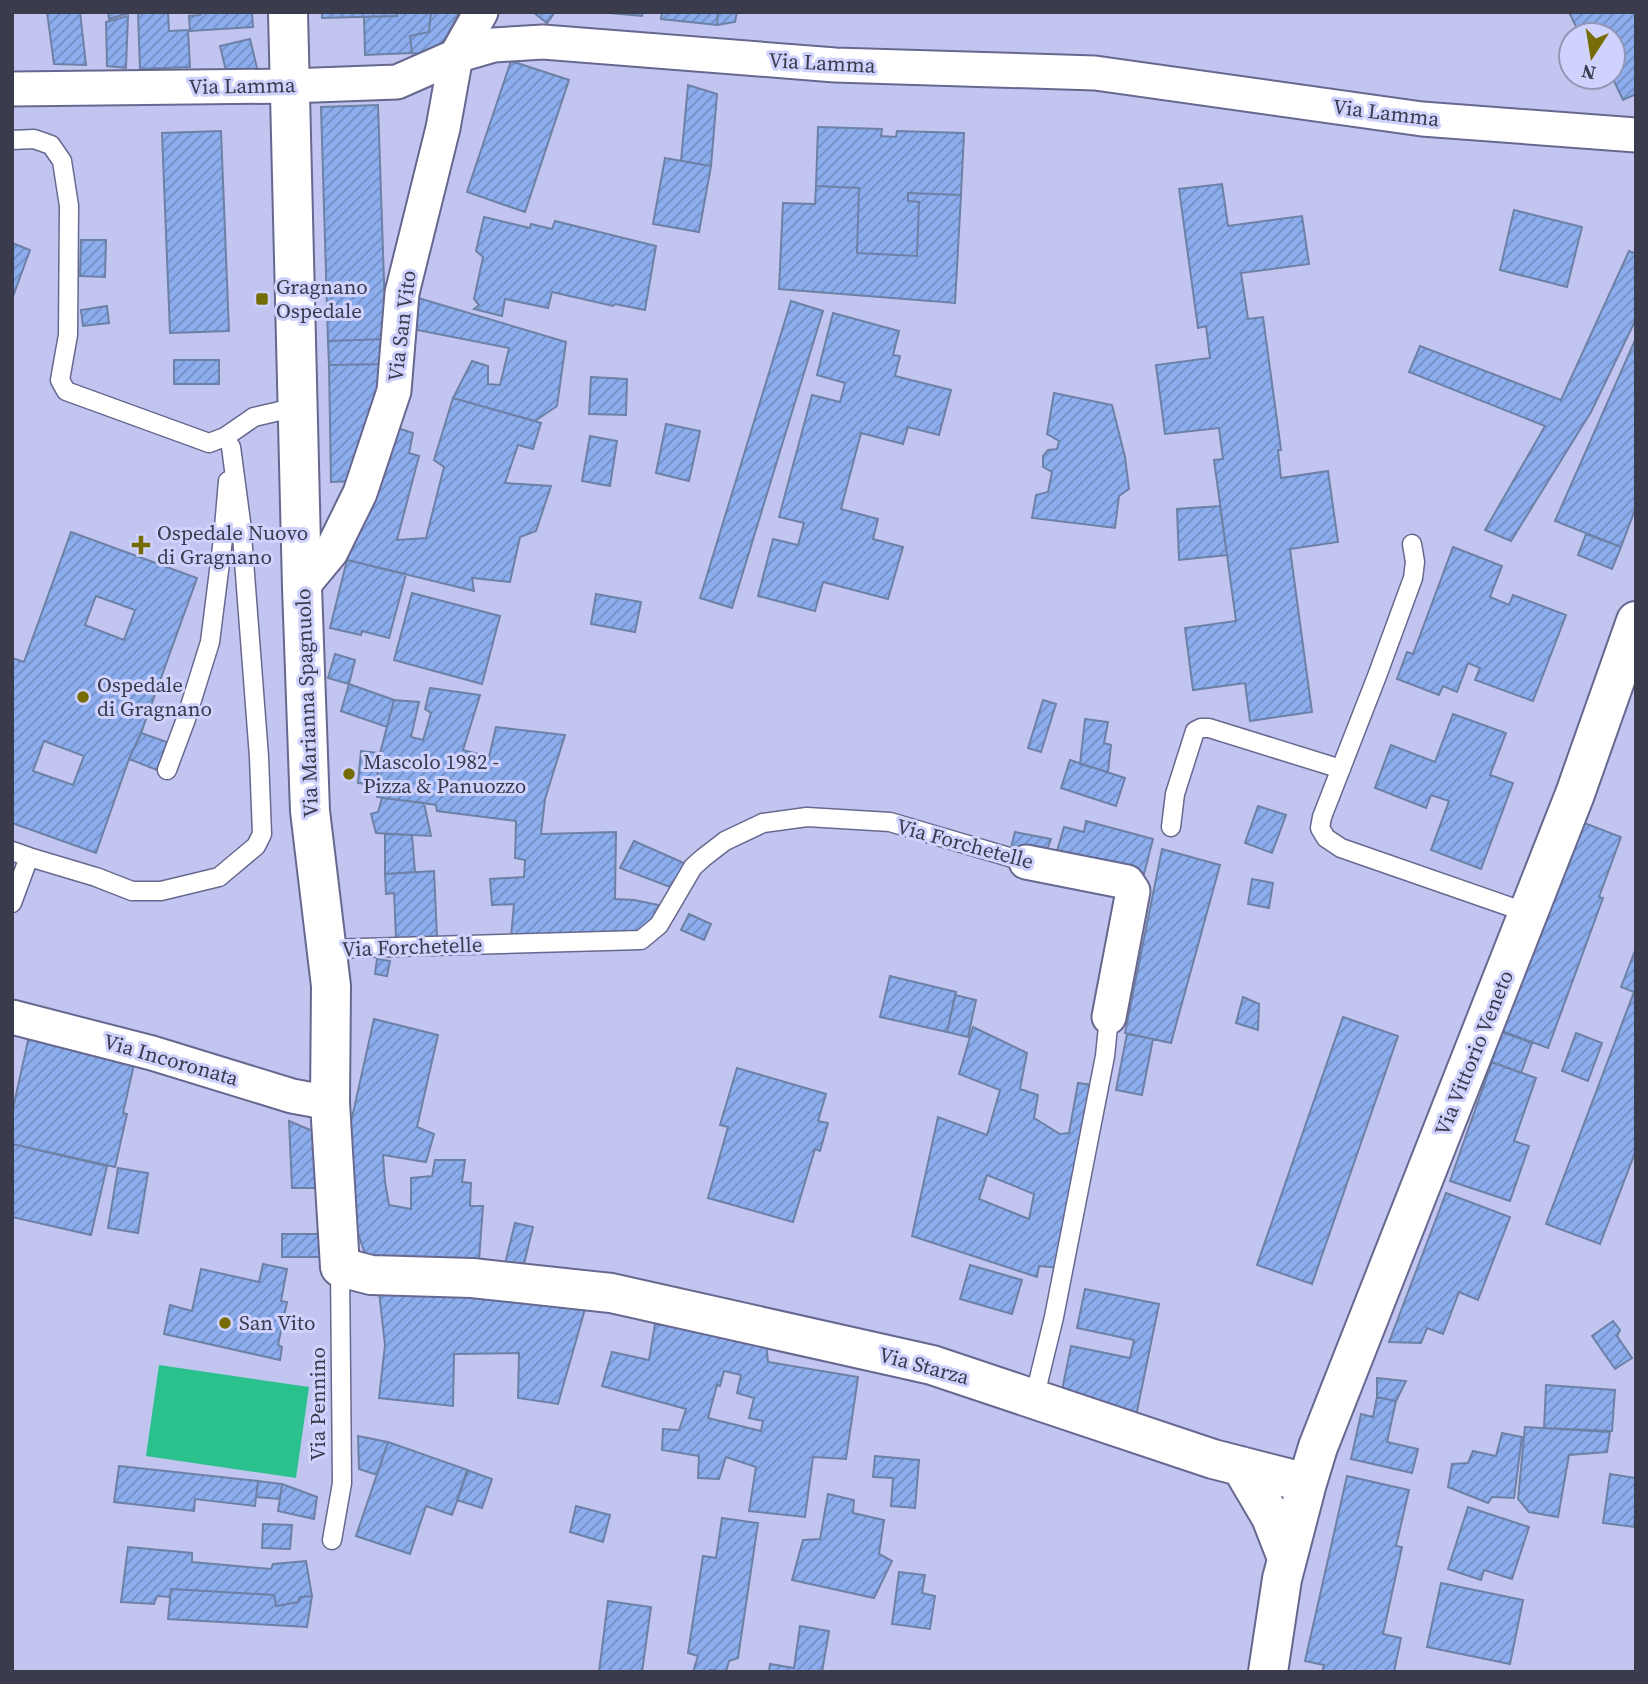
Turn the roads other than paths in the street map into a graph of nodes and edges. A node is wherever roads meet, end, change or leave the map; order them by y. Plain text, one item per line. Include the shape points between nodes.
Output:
1 (288, 12) edge
2 (481, 12) edge
3 (456, 56) junction
4 (289, 86) junction
5 (12, 89) edge
6 (1636, 135) edge
7 (12, 140) edge
8 (297, 407) junction
9 (231, 439) junction
10 (1412, 544) dead end
11 (302, 587) junction
12 (1636, 621) edge
13 (1340, 769) junction
14 (167, 770) dead end
15 (1171, 827) dead end
16 (21, 854) edge
17 (1026, 862) joint
18 (12, 903) edge
19 (1528, 913) junction
20 (327, 949) junction
21 (12, 1017) edge
22 (1109, 1017) joint
23 (330, 1102) junction
24 (340, 1266) junction
25 (1034, 1399) junction
26 (1241, 1466) junction
27 (1307, 1483) junction
28 (332, 1540) dead end
29 (1287, 1558) junction
30 (1268, 1672) edge

1 - 4 street, Via Marianna Spagnuolo
2 - 3 street, Via San Vito
3 - 4 street, Via Lamma via 397,82
3 - 6 street, Via Lamma via 494,45 543,42 835,65 1095,73 1422,119
3 - 11 street, Via San Vito via 402,293 394,391 360,494 331,552
4 - 5 street, Via Lamma
4 - 8 street, Via Marianna Spagnuolo
7 - 9 lane via 34,139 51,145 62,161 69,206 68,335 60,380 66,391 209,443
8 - 9 lane via 254,417
8 - 11 street, Via Marianna Spagnuolo
9 - 14 lane via 210,642
9 - 16 lane via 260,757 262,834 256,846 219,877 161,891 132,891
10 - 13 lane via 1413,578
11 - 20 street, Via Marianna Spagnuolo via 310,811
12 - 19 street, Via Vittorio Veneto
13 - 15 lane via 1200,727 1175,794
13 - 19 lane via 1322,817 1320,828 1326,838 1341,848
16 - 18 lane
17 - 20 lane, Via Forchetelle via 890,822 807,817 763,823 725,841 693,867 659,925 641,940
17 - 22 street, Via Forchetelle via 1127,882 1133,891
19 - 27 street, Via Vittorio Veneto
20 - 23 street, Via Marianna Spagnuolo
21 - 23 street, Via Incoronata via 292,1096
22 - 25 lane, Via Forchetelle via 1105,1056
23 - 24 street, Via Marianna Spagnuolo
24 - 25 street, Via Starza via 371,1275 472,1278 611,1293 932,1365
24 - 28 lane, Via Pennino via 342,1483
25 - 26 street, Via Starza
26 - 27 street, Via Starza
26 - 29 street via 1271,1517
27 - 29 street
29 - 30 street

